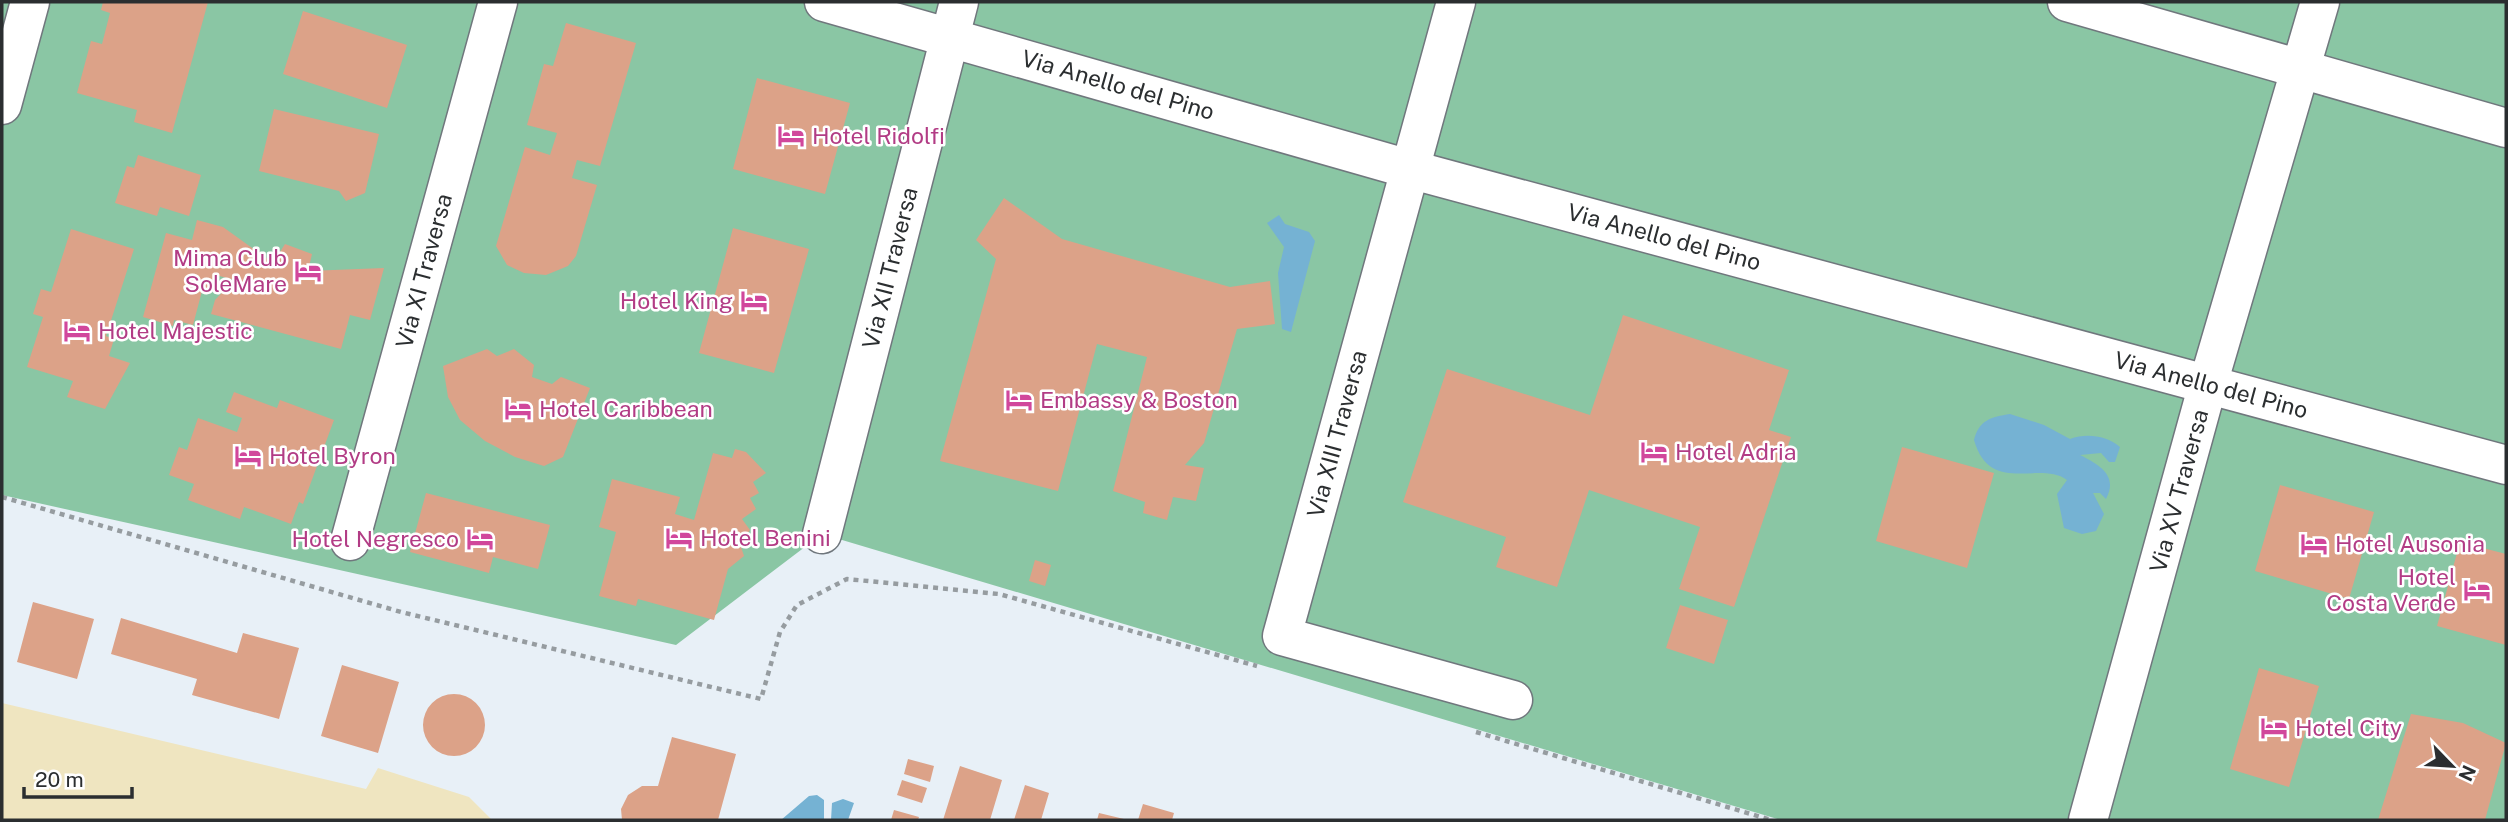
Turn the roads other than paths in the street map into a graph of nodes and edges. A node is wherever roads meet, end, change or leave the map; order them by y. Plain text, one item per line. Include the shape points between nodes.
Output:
1 (30, 2) edge
2 (498, 2) edge
3 (824, 2) edge
4 (1456, 2) edge
5 (2067, 2) edge
6 (2320, 2) edge
7 (954, 19) edge
8 (2299, 68) junction
9 (2, 105) edge
10 (2506, 128) edge
11 (1409, 169) junction
12 (2208, 384) junction
13 (2506, 465) edge
14 (822, 534) dead end
15 (350, 541) dead end
16 (1513, 700) dead end
17 (2088, 820) edge

1 - 9 street
2 - 15 street, Via XI Traversa
3 - 7 street, Via Anello del Pino
4 - 11 street, Via XIII Traversa
5 - 8 street
6 - 8 street, Via XV Traversa
7 - 11 street, Via Anello del Pino
7 - 14 street, Via XII Traversa
8 - 10 street
8 - 12 street, Via XV Traversa
11 - 12 street, Via Anello del Pino
11 - 16 street, Via XIII Traversa via 1282,636
12 - 13 street, Via Anello del Pino
12 - 17 street, Via XV Traversa

